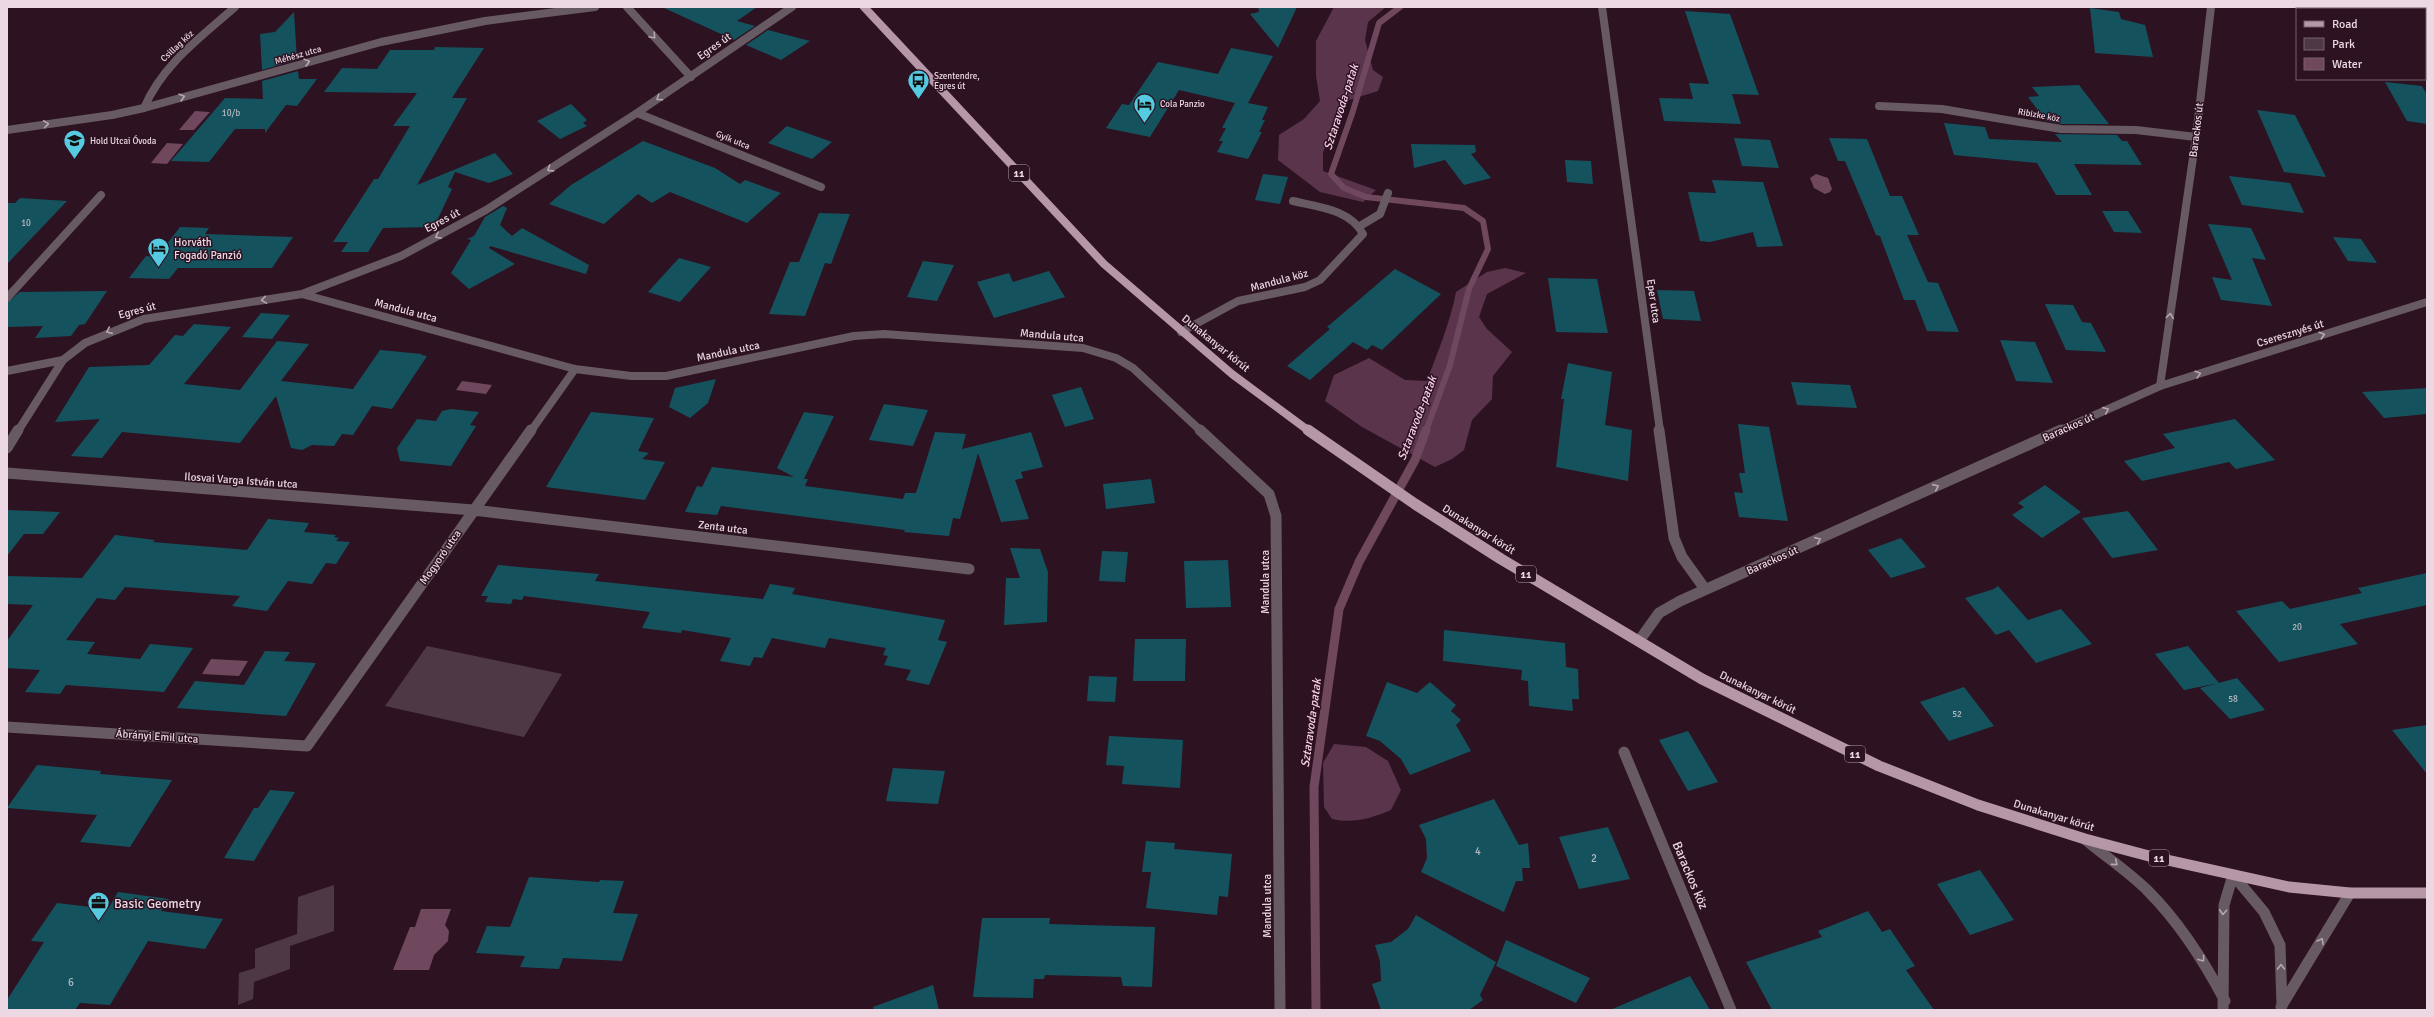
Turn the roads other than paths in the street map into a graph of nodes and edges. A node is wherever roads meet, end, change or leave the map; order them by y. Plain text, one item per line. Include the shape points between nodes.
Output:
1 (235, 7) edge
2 (595, 7) edge
3 (627, 7) edge
4 (792, 7) edge
5 (864, 7) edge
6 (1602, 7) edge
7 (2211, 7) edge
8 (691, 76) junction
9 (1879, 106) dead end
10 (144, 108) junction
11 (638, 113) junction
12 (7, 130) edge
13 (2196, 138) junction
14 (821, 187) dead end
15 (1388, 193) dead end
16 (101, 195) dead end
17 (1293, 201) dead end
18 (1360, 226) junction
19 (302, 294) junction
20 (7, 298) edge
21 (2427, 302) edge
22 (1180, 332) junction
23 (63, 360) junction
24 (575, 369) junction
25 (7, 371) edge
26 (2160, 386) junction
27 (7, 448) edge
28 (7, 473) edge
29 (473, 510) junction
30 (969, 569) dead end
31 (1705, 589) junction
32 (1639, 641) junction
33 (7, 727) edge
34 (307, 746) joint
35 (1624, 752) dead end
36 (2085, 838) junction
37 (2233, 875) junction
38 (2350, 893) junction
39 (2427, 893) edge
40 (2224, 1006) edge
41 (2280, 1008) edge
42 (1280, 1010) edge
43 (1731, 1010) edge

1 - 10 street, Csillag köz via 169,65 150,91
10 -> 2 street, Méhész utca via 381,42 484,21
3 -> 8 street
4 - 8 street, Egres út
5 - 22 main road, Dunakanyar körút / 11 via 1104,264
6 - 31 street, Eper utca via 1674,538 1682,557
7 - 13 street, Barackos út
8 -> 11 street, Egres út
9 - 13 street, Ribizke köz via 1942,109 2061,129 2136,130
12 -> 10 street, Méhész utca
11 - 14 street, Gyík utca
11 -> 19 street, Egres út via 486,210 445,233 357,274
26 -> 13 street, Barackos út
15 - 18 street via 1386,207 1378,217
16 - 20 street
17 - 18 street via 1347,216
18 - 22 street, Mandula köz via 1363,234 1320,280 1305,286 1238,301
19 -> 23 street, Egres út via 144,319 86,343
19 - 24 street, Mandula utca
26 -> 21 street, Cseresznyés út
22 - 32 main road, Dunakanyar körút / 11 via 1244,383 1415,504
23 - 25 street
23 - 27 street
24 - 29 street, Mogyoró utca
24 - 42 street, Mandula utca via 632,376 666,376 854,336 884,334 1084,348 1116,358 1133,368 1269,494 1276,516
31 -> 26 street, Barackos út
28 - 29 street, Ilosvai Varga István utca
29 - 30 street, Zenta utca
29 - 34 street, Mogyoró utca
31 - 32 street, Barackos út via 1659,613
32 - 36 main road, Dunakanyar körút / 11 via 1702,679 1879,766 1978,805
33 - 34 street, Ábrányi Emil utca
35 - 43 street, Barackos köz
36 - 37 main road, Dunakanyar körút / 11
36 -> 40 street via 2147,890 2174,920 2206,965
37 - 38 main road, 11 via 2289,886
37 -> 40 street via 2224,905
41 -> 37 street via 2280,945 2264,912
38 - 39 main road, 11
41 -> 38 street

